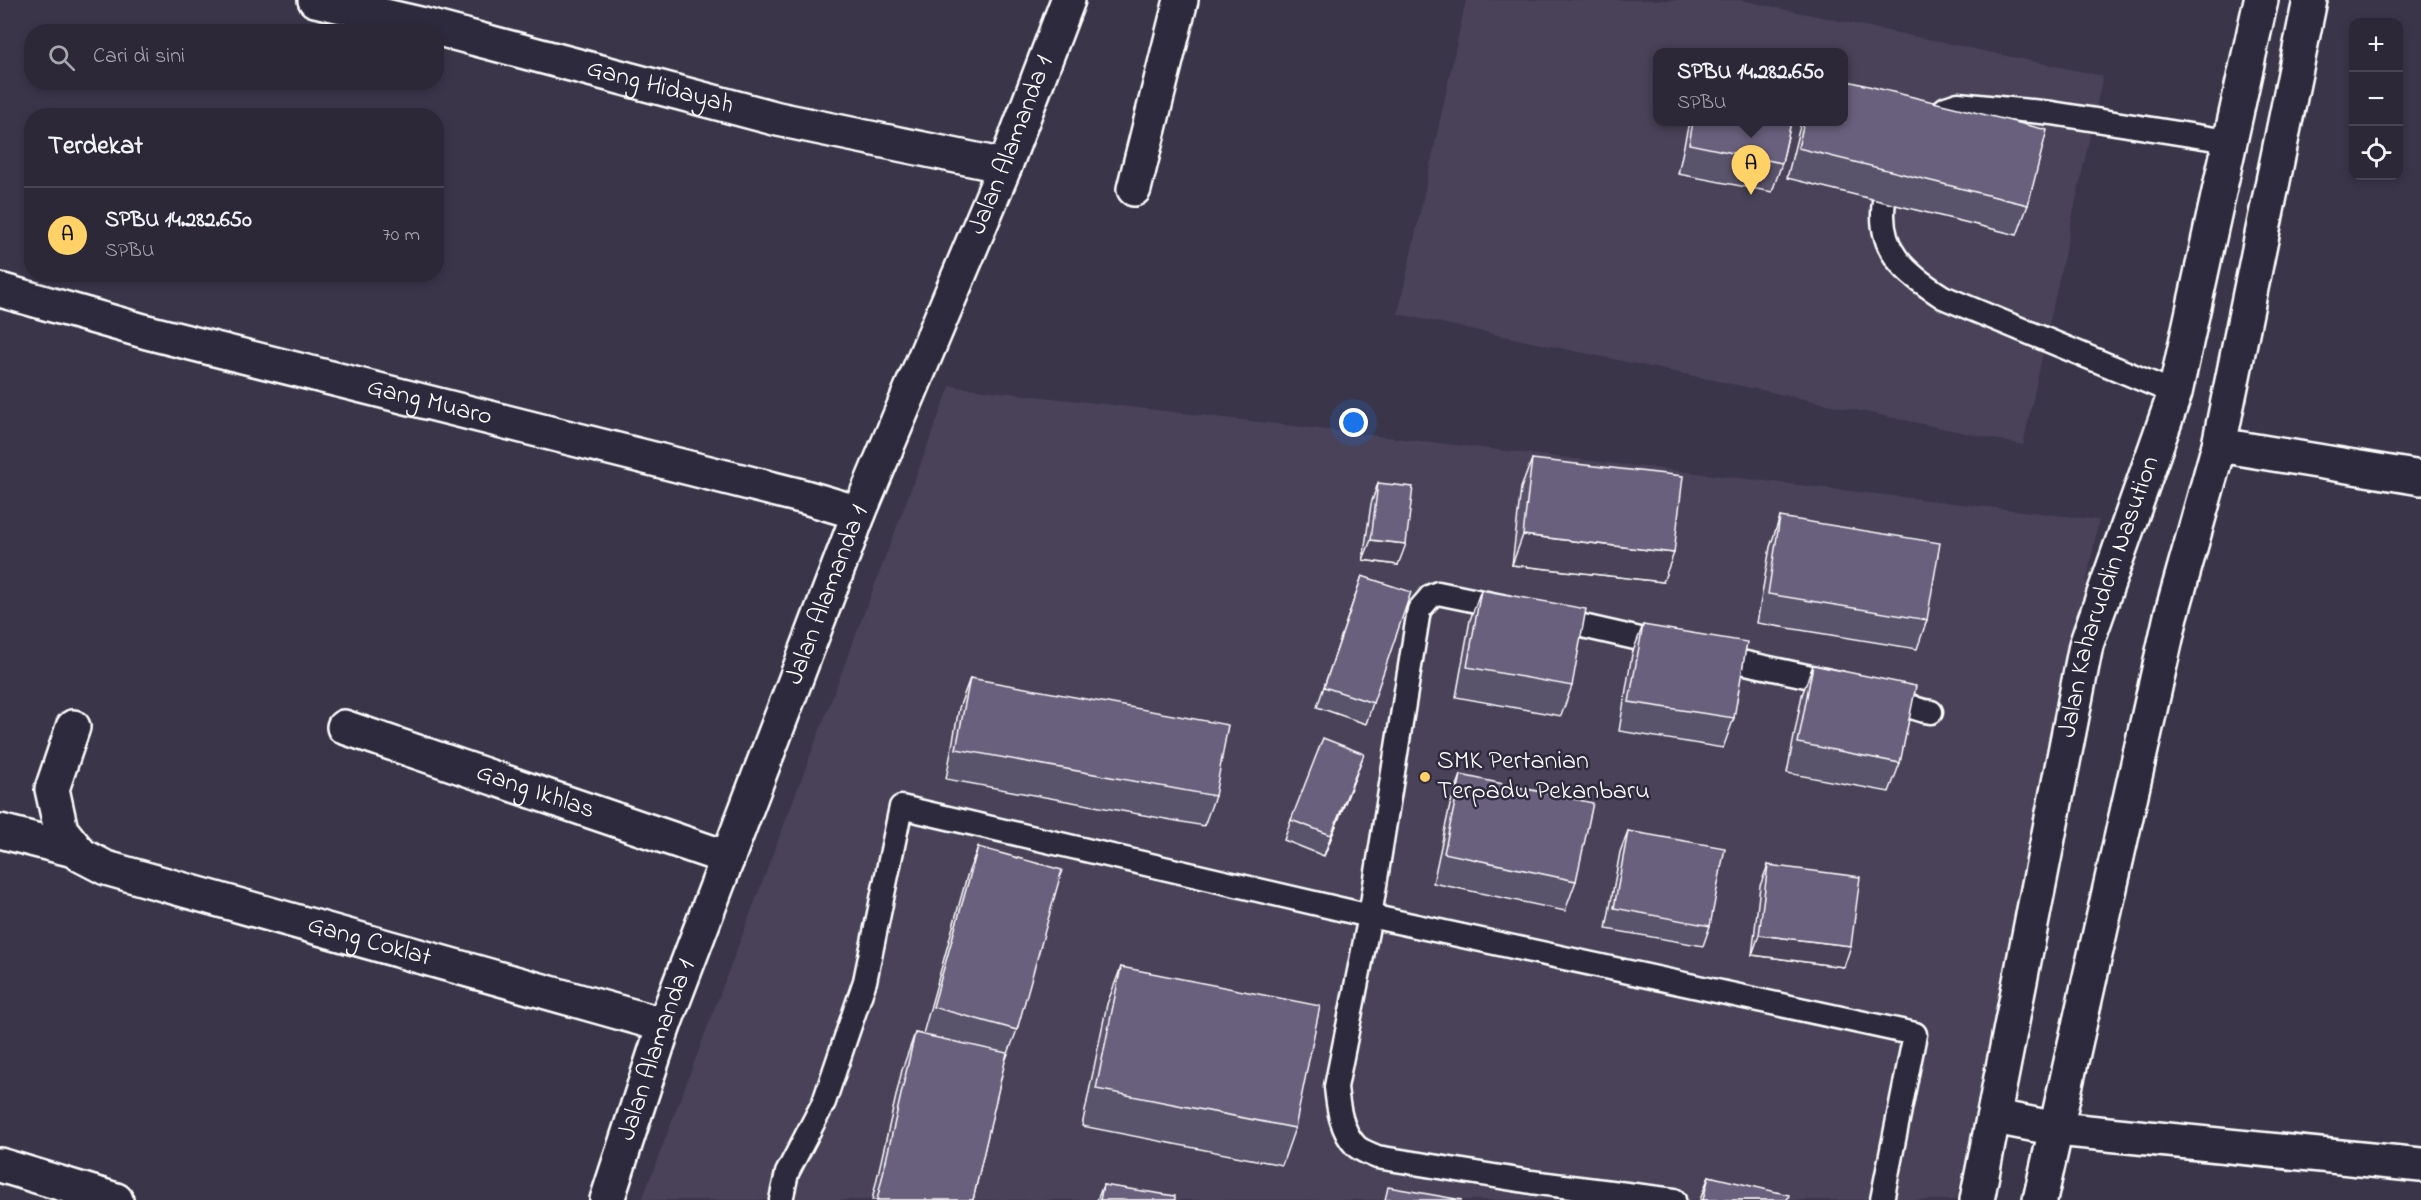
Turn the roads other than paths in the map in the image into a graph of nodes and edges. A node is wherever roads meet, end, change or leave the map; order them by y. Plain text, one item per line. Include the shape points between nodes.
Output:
1 (315, 0) edge
2 (1068, 0) edge
3 (1181, 0) edge
4 (2261, 0) edge
5 (2310, 0) edge
6 (420, 24) edge
7 (444, 30) edge
8 (1918, 131) edge
9 (2228, 141) junction
10 (1005, 166) junction
11 (1134, 189) dead end
12 (1884, 201) dead end
13 (0, 290) edge
14 (2175, 393) junction
15 (2219, 445) junction
16 (2421, 478) edge
17 (859, 513) junction
18 (1930, 712) dead end
19 (73, 727) dead end
20 (344, 727) dead end
21 (0, 831) edge
22 (78, 851) junction
23 (728, 858) junction
24 (1370, 916) junction
25 (664, 1025) junction
26 (1995, 1117) junction
27 (2057, 1130) junction
28 (0, 1165) edge
29 (2421, 1166) edge
30 (116, 1200) edge
31 (607, 1200) edge
32 (782, 1200) edge
33 (1674, 1200) edge
34 (1882, 1200) edge
35 (1977, 1200) edge
36 (2040, 1200) edge

1 - 6 main road, Gang Hidayah
2 - 10 main road, Jalan Alamanda 1
3 - 11 main road
4 - 9 main road, Jalan Kaharuddin Nasution
5 - 15 main road
7 - 10 main road, Gang Hidayah via 778,119
8 - 9 lane via 1946,108 1958,104 2052,113
9 - 14 main road, Jalan Kaharuddin Nasution
10 - 17 main road, Jalan Alamanda 1
12 - 14 lane via 1887,246 1911,276 1943,297
13 - 17 main road, Gang Muaro via 147,332
14 - 26 main road, Jalan Kaharuddin Nasution via 2086,645
15 - 16 main road
15 - 27 main road via 2171,616
17 - 23 main road, Jalan Alamanda 1
18 - 24 lane via 1914,710 1891,696 1863,689 1438,593 1419,610
19 - 22 main road, Gang Coklat via 52,789 61,830
20 - 23 main road, Gang Ikhlas
21 - 22 main road, Gang Coklat
22 - 25 main road, Gang Coklat via 106,868
23 - 25 main road, Jalan Alamanda 1
24 - 32 lane via 901,807 865,981 824,1102 788,1173
24 - 33 lane via 1336,1087 1338,1109 1356,1146 1377,1157
24 - 34 lane via 1915,1034
25 - 31 main road, Jalan Alamanda 1
26 - 27 main road
26 - 35 main road, Jalan Kaharuddin Nasution
27 - 29 main road
27 - 36 main road
28 - 30 main road

